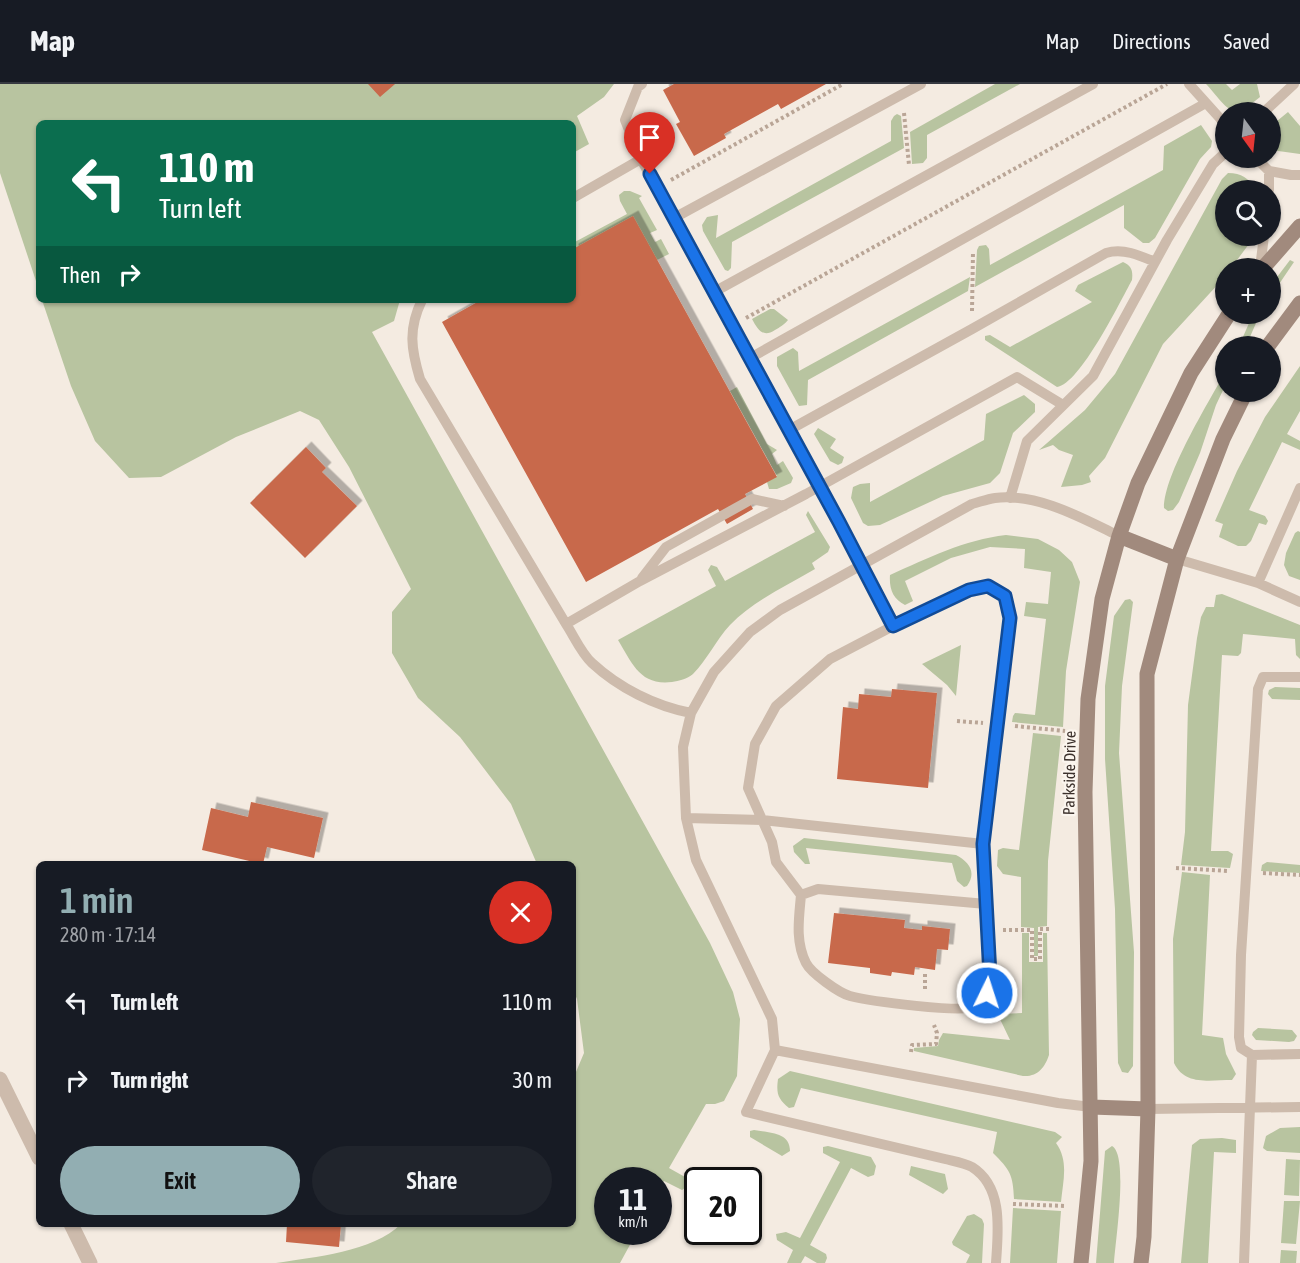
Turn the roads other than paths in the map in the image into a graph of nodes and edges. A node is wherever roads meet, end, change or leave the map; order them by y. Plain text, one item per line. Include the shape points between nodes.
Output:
1 (642, 84) edge
2 (921, 84) edge
3 (1093, 84) edge
4 (1189, 84) edge
5 (1274, 84) edge
6 (1294, 84) edge
7 (1282, 93) junction
8 (1273, 102) edge
9 (1206, 103) junction
10 (1215, 113) edge
11 (642, 159) junction
12 (1215, 163) edge
13 (1266, 168) edge
14 (1269, 171) junction
15 (1300, 175) edge
16 (1269, 180) edge
17 (576, 196) edge
18 (674, 218) junction
19 (1300, 226) edge
20 (1270, 258) edge
21 (1155, 262) junction
22 (714, 292) junction
23 (421, 303) edge
24 (1300, 303) edge
25 (1223, 324) edge
26 (1275, 336) edge
27 (750, 358) junction
28 (1241, 402) edge
29 (1063, 405) junction
30 (789, 430) junction
31 (820, 487) junction
32 (1300, 488) edge
33 (1010, 498) junction
34 (784, 506) junction
35 (1119, 536) junction
36 (1177, 559) junction
37 (862, 565) junction
38 (640, 581) junction
39 (1258, 583) junction
40 (1300, 602) edge
41 (566, 624) junction
42 (893, 626) junction
43 (1300, 677) edge
44 (691, 713) junction
45 (686, 818) junction
46 (762, 820) junction
47 (983, 844) junction
48 (801, 895) junction
49 (986, 904) junction
50 (775, 1050) junction
51 (1300, 1054) edge
52 (1252, 1055) junction
53 (0, 1079) edge
54 (1251, 1106) junction
55 (1091, 1107) junction
56 (1300, 1107) edge
57 (1148, 1109) junction
58 (36, 1152) edge
59 (72, 1227) edge
60 (90, 1263) edge
61 (996, 1263) edge
62 (1081, 1263) edge
63 (1141, 1263) edge
64 (1244, 1263) edge

1 - 11 lane via 625,120
2 - 18 lane
3 - 22 lane
4 - 9 lane
5 - 7 lane
6 - 7 lane
7 - 8 lane
9 - 10 lane
9 - 27 lane
11 - 17 lane
11 - 18 lane
12 - 21 lane
13 - 14 lane
14 - 15 lane
14 - 16 lane
18 - 22 lane
19 - 20 street
21 - 29 lane via 1093,376
21 - 30 lane via 1122,251 1106,253
22 - 27 lane
23 - 41 lane via 412,324 413,354 420,379
24 - 26 street
25 - 35 street, Parkside Drive via 1191,373 1138,483
27 - 30 lane
28 - 36 street
29 - 31 lane via 1017,377
29 - 33 lane via 1027,441
30 - 31 lane
31 - 34 lane
31 - 37 lane
32 - 39 lane
33 - 35 lane via 1047,504
33 - 37 lane via 972,504
34 - 38 lane
34 - 38 lane via 752,499 666,547
35 - 36 street
35 - 55 street, Parkside Drive via 1102,599 1088,699 1085,802
36 - 39 lane
36 - 57 street via 1147,674
37 - 42 lane
37 - 44 lane via 780,610 750,632 714,672
38 - 41 lane
39 - 40 lane
41 - 44 lane via 590,662 626,689 671,709
42 - 46 lane via 830,659 776,706 755,744 748,788
42 - 47 lane via 969,590 988,586 1005,596 1010,618
43 - 52 lane via 1263,677 1258,688 1239,1037 1241,1048
44 - 45 lane via 683,747
45 - 46 lane
45 - 50 lane via 696,860 772,1019
46 - 47 lane
46 - 48 lane via 776,862
47 - 49 lane
48 - 49 lane via 818,889
48 - 49 lane via 797,937 807,964 824,981 848,996 948,1010 979,1005 987,993 990,976
50 - 55 lane
50 - 61 lane via 746,1112 972,1167 987,1182 996,1203
51 - 52 lane
52 - 54 lane
53 - 58 street
54 - 56 lane
54 - 57 lane
54 - 64 lane
55 - 57 street
55 - 62 street, Parkside Drive via 1091,1161
57 - 63 street
59 - 60 street

